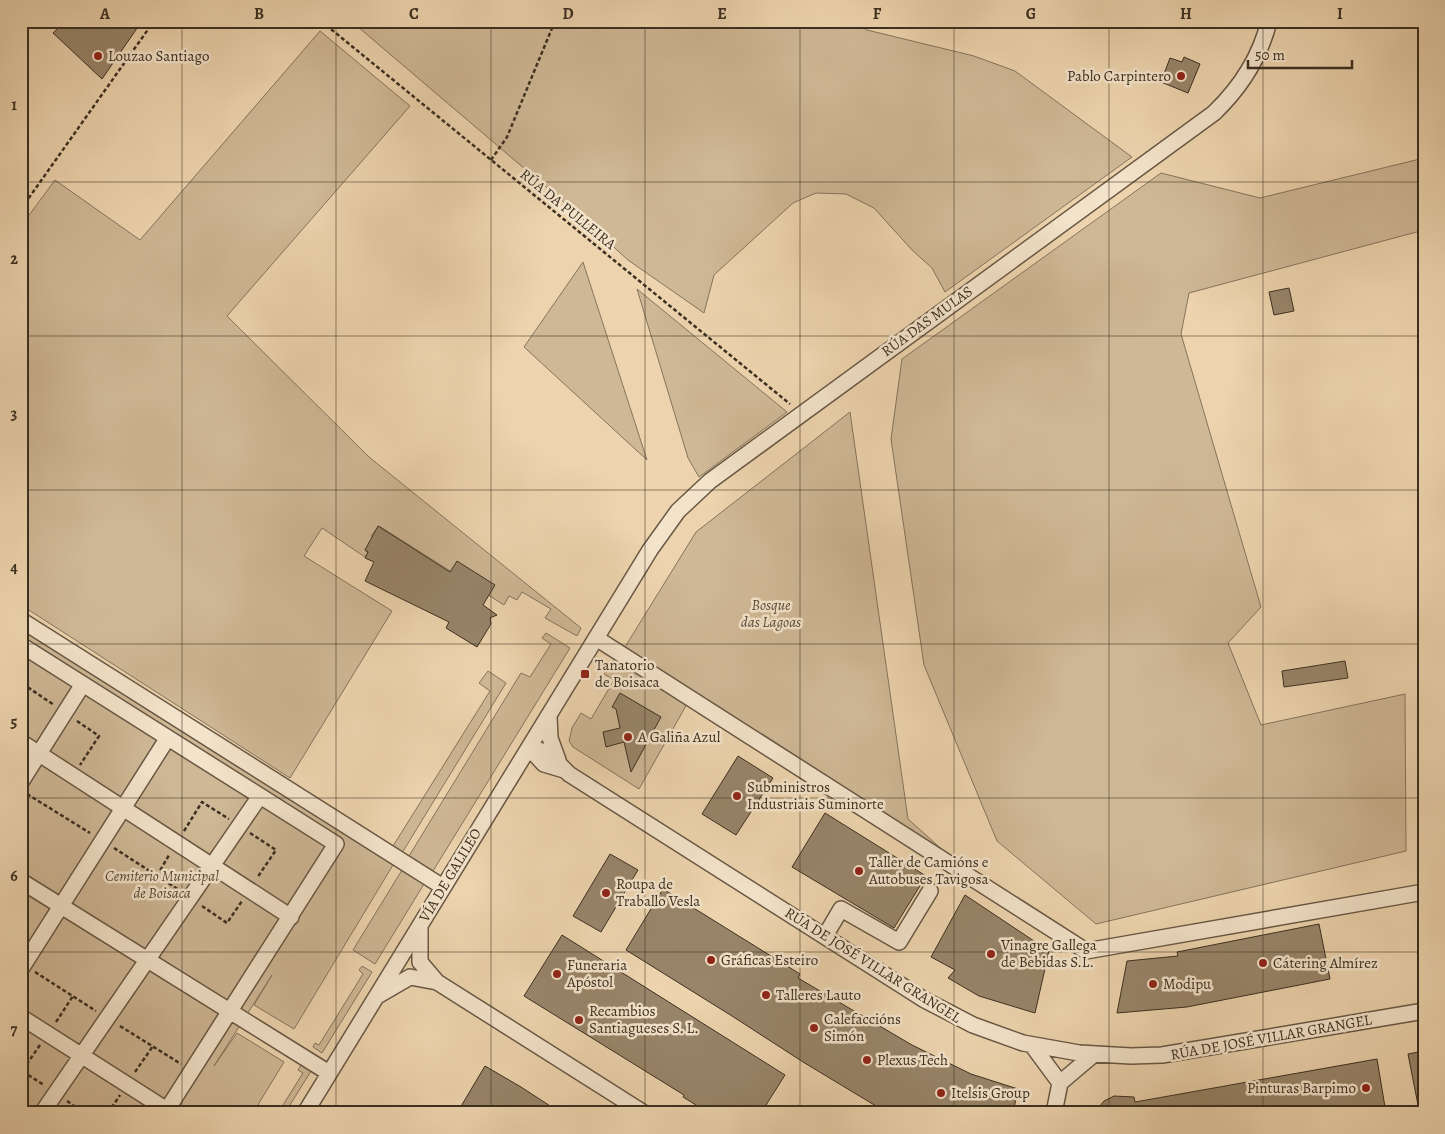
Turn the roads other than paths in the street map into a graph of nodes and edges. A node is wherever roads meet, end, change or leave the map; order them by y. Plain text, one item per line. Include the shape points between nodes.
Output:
1 (1269, 21) edge
2 (21, 620) edge
3 (596, 638) junction
4 (21, 644) edge
5 (83, 684) junction
6 (549, 716) junction
7 (167, 739) junction
8 (21, 742) edge
9 (529, 748) junction
10 (39, 753) junction
11 (564, 770) junction
12 (510, 776) junction
13 (21, 782) edge
14 (260, 796) junction
15 (123, 808) junction
16 (212, 865) junction
17 (21, 881) edge
18 (443, 886) junction
19 (930, 891) dead end
20 (1424, 892) edge
21 (61, 906) junction
22 (290, 917) junction
23 (420, 925) junction
24 (825, 936) junction
25 (406, 949) junction
26 (147, 960) junction
27 (420, 962) junction
28 (21, 968) edge
29 (392, 971) junction
30 (410, 977) junction
31 (437, 982) junction
32 (376, 997) junction
33 (1424, 1011) edge
34 (230, 1012) junction
35 (21, 1017) edge
36 (1032, 1045) junction
37 (1065, 1051) junction
38 (1094, 1055) junction
39 (82, 1056) junction
40 (330, 1073) junction
41 (1061, 1078) junction
42 (166, 1111) edge
43 (42, 1113) edge
44 (305, 1113) edge
45 (644, 1113) edge
46 (1054, 1113) edge

1 - 3 street, RÚA DAS MULAS via 1248,74 1214,113 710,481 678,511
2 - 18 street
3 - 6 street, VÍA DE GALILEO
3 - 20 street via 1086,951
4 - 5 street
5 - 7 street
5 - 10 street
6 - 9 street, VÍA DE GALILEO
6 - 11 street via 554,751
7 - 14 street
7 - 15 street
8 - 10 street
9 - 11 street, RÚA DE JOSÉ VILLAR GRANGEL via 547,752
9 - 12 street, VÍA DE GALILEO
10 - 13 street
10 - 15 street
11 - 12 street, RÚA DE JOSÉ VILLAR GRANGEL via 536,768
11 - 24 street, RÚA DE JOSÉ VILLAR GRANGEL
12 - 18 street, VÍA DE GALILEO
14 - 16 street
14 - 22 street via 336,844
15 - 16 street
15 - 21 street
16 - 22 street
16 - 26 street
17 - 21 street
18 - 23 street, VÍA DE GALILEO
19 - 24 street via 899,942 841,909
21 - 26 street
21 - 28 street
22 - 34 street
23 - 25 street, VÍA DE GALILEO
23 - 27 street
24 - 36 street, RÚA DE JOSÉ VILLAR GRANGEL via 948,1013
25 - 27 street
25 - 29 street, VÍA DE GALILEO
26 - 34 street
26 - 39 street
27 - 30 street
27 - 31 street
29 - 30 street
29 - 32 street, VÍA DE GALILEO
30 - 31 street
30 - 32 street
31 - 45 street
32 - 40 street, VÍA DE GALILEO
33 - 38 street, RÚA DE JOSÉ VILLAR GRANGEL via 1162,1055
34 - 40 street
34 - 42 street
35 - 39 street
36 - 37 street, RÚA DE JOSÉ VILLAR GRANGEL
36 - 41 street
37 - 38 street, RÚA DE JOSÉ VILLAR GRANGEL
37 - 41 street
38 - 41 street
39 - 42 street
39 - 43 street
40 - 44 street, VÍA DE GALILEO
41 - 46 street

